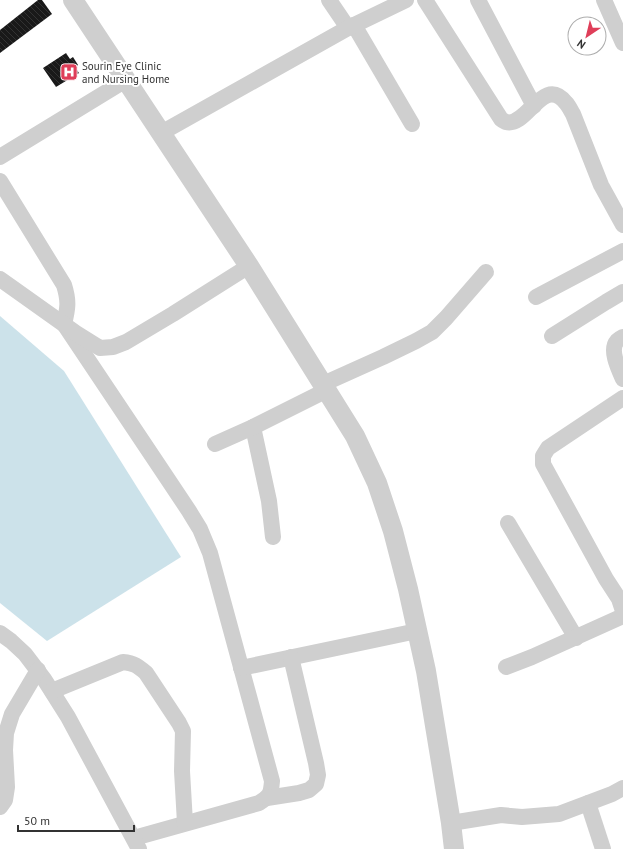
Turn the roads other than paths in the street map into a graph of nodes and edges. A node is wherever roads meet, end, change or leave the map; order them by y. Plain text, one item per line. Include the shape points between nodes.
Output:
1 (73, 0) edge
2 (329, 0) edge
3 (406, 0) edge
4 (425, 0) edge
5 (478, 0) edge
6 (604, 0) edge
7 (351, 27) junction
8 (623, 43) edge
9 (126, 80) junction
10 (534, 106) junction
11 (412, 124) dead end
12 (161, 133) junction
13 (0, 157) edge
14 (0, 181) edge
15 (623, 225) edge
16 (623, 251) edge
17 (249, 266) junction
18 (486, 272) dead end
19 (0, 279) edge
20 (623, 292) edge
21 (536, 297) dead end
22 (64, 324) junction
23 (552, 336) dead end
24 (623, 337) edge
25 (623, 379) edge
26 (325, 387) junction
27 (623, 398) edge
28 (253, 427) junction
29 (215, 444) dead end
30 (508, 523) dead end
31 (273, 537) dead end
32 (623, 611) edge
33 (623, 616) edge
34 (417, 631) junction
35 (0, 633) edge
36 (576, 638) junction
37 (291, 657) junction
38 (506, 667) dead end
39 (241, 668) junction
40 (38, 670) junction
41 (52, 691) junction
42 (3, 737) edge
43 (623, 788) edge
44 (267, 798) junction
45 (588, 803) junction
46 (0, 807) edge
47 (451, 823) junction
48 (186, 824) junction
49 (137, 844) edge
50 (454, 849) edge
51 (604, 849) edge

1 - 9 street
2 - 7 street
3 - 7 street
4 - 10 street via 501,119 507,122 514,121
5 - 10 street
6 - 8 street
7 - 11 street
7 - 12 street
9 - 12 street
9 - 13 street
10 - 15 street via 550,95 558,96 567,103 601,185
12 - 17 street
14 - 22 street via 64,285 68,296 68,309
16 - 21 street
17 - 22 street via 126,342 113,347 100,348
17 - 26 street
18 - 26 street via 432,332
19 - 22 street
20 - 23 street
22 - 39 street via 200,529 210,553
24 - 25 street via 616,341 614,356
26 - 28 street
26 - 34 street via 355,436 377,483 408,589
27 - 32 street via 548,448 543,456 543,464 619,599
28 - 29 street
28 - 31 street via 269,502
30 - 36 street
33 - 36 street
34 - 37 street
34 - 47 street
35 - 40 street via 25,654
36 - 38 street
37 - 39 street
37 - 44 street via 318,775 316,784 309,790
39 - 44 street via 272,781
40 - 41 street
40 - 42 street via 12,714
41 - 48 street via 123,662 140,667 183,731 182,771
41 - 49 street
42 - 46 street via 7,787 5,800
43 - 45 street
44 - 48 street via 259,803
45 - 47 street via 559,814 522,817 501,815
45 - 51 street
47 - 50 street
48 - 49 street

